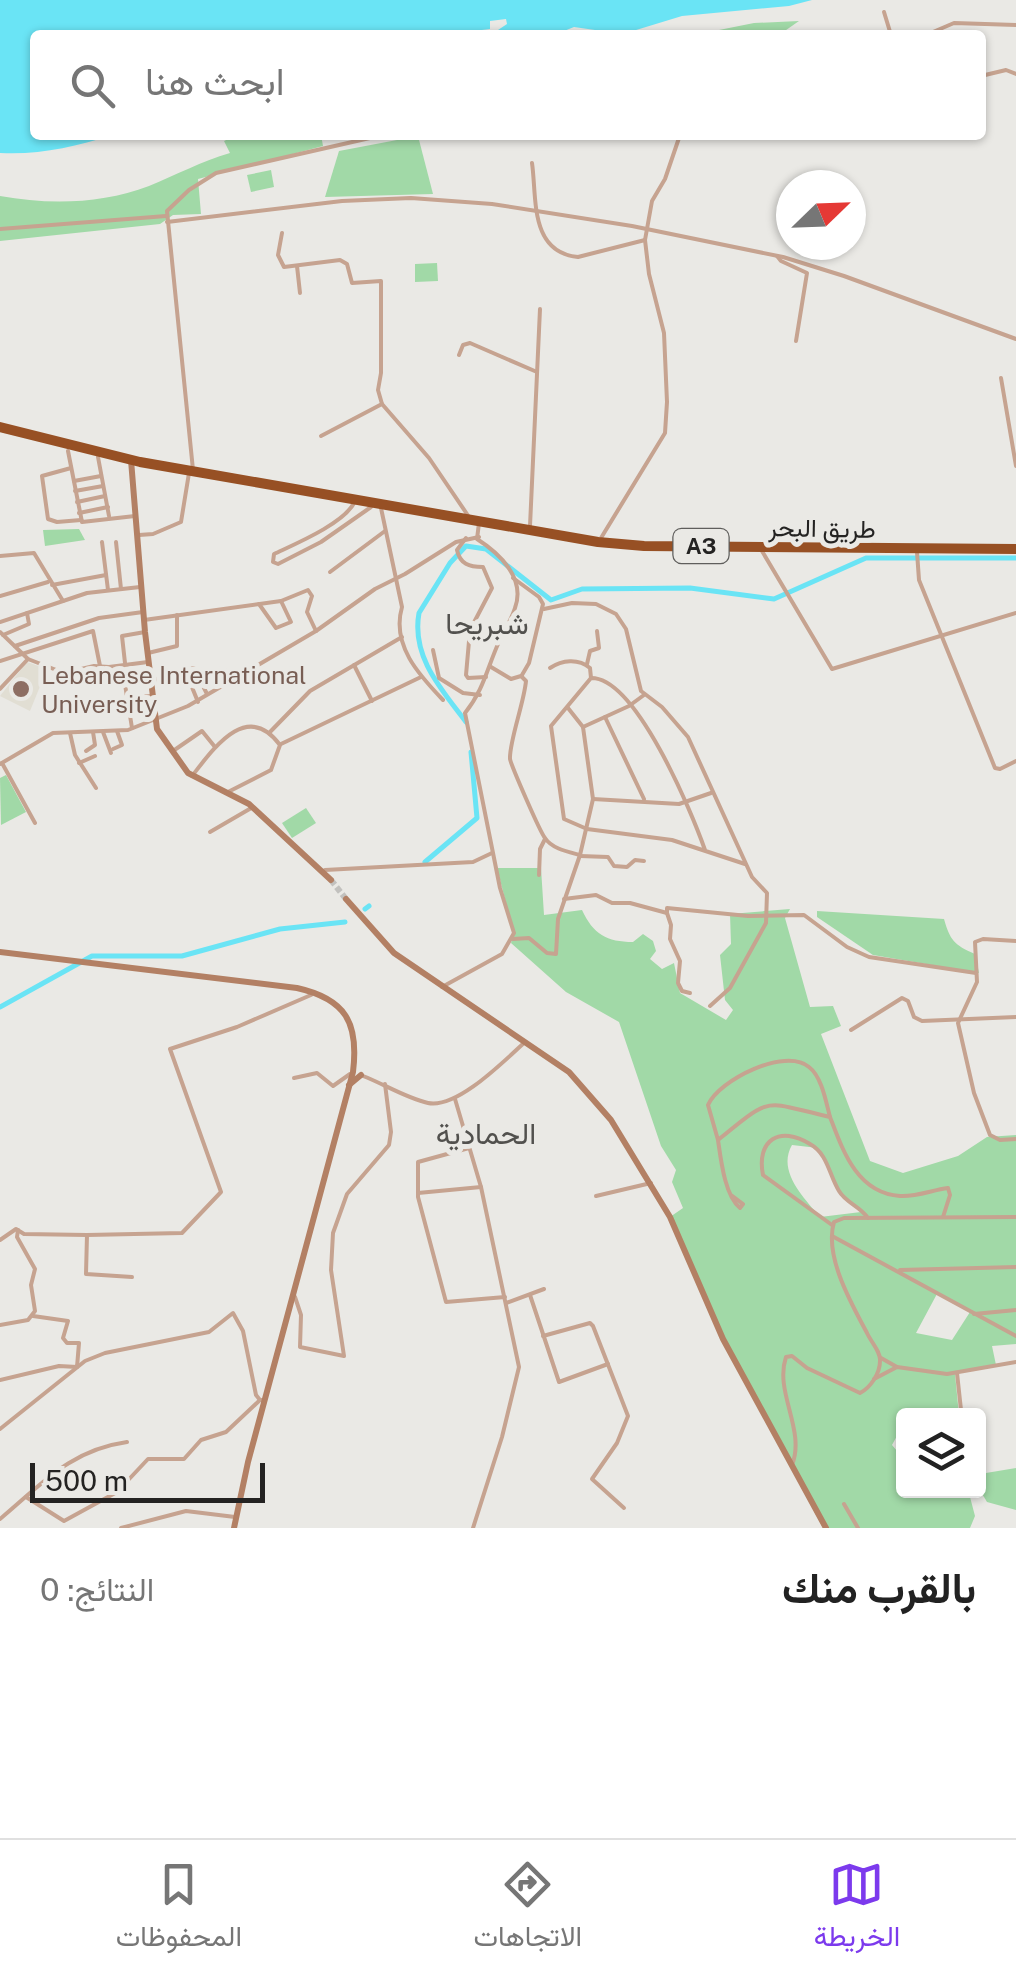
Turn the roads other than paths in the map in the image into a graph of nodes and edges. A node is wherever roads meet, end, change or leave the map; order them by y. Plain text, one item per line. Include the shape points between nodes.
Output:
1 (884, 12) dead end
2 (1016, 25) edge
3 (889, 30) edge
4 (937, 30) edge
5 (1016, 74) edge
6 (986, 75) edge
7 (361, 140) edge
8 (678, 140) edge
9 (532, 163) dead end
10 (535, 211) junction
11 (166, 219) junction
12 (0, 228) edge
13 (646, 230) junction
14 (282, 234) dead end
15 (645, 240) junction
16 (776, 256) edge
17 (780, 260) edge
18 (791, 260) edge
19 (297, 266) junction
20 (300, 293) dead end
21 (540, 309) dead end
22 (1016, 339) edge
23 (796, 341) dead end
24 (459, 355) dead end
25 (537, 372) junction
26 (1001, 378) dead end
27 (382, 404) junction
28 (0, 429) edge
29 (321, 436) dead end
30 (68, 451) junction
31 (98, 457) junction
32 (131, 462) junction
33 (1016, 466) edge
34 (70, 468) junction
35 (191, 472) junction
36 (101, 476) junction
37 (74, 482) junction
38 (103, 486) junction
39 (75, 491) junction
40 (105, 496) junction
41 (91, 499) junction
42 (77, 502) junction
43 (355, 505) junction
44 (381, 505) junction
45 (108, 507) junction
46 (93, 510) junction
47 (79, 513) junction
48 (135, 516) junction
49 (110, 518) junction
50 (356, 518) junction
51 (81, 520) junction
52 (95, 520) junction
53 (476, 524) junction
54 (385, 531) junction
55 (530, 531) junction
56 (137, 535) junction
57 (312, 535) junction
58 (477, 537) junction
59 (466, 538) junction
60 (102, 542) dead end
61 (116, 542) dead end
62 (598, 542) junction
63 (317, 544) junction
64 (760, 546) junction
65 (1016, 548) edge
66 (917, 555) junction
67 (0, 556) edge
68 (330, 572) dead end
69 (511, 573) junction
70 (106, 575) junction
71 (83, 579) junction
72 (395, 579) junction
73 (51, 583) junction
74 (141, 587) junction
75 (121, 589) junction
76 (108, 590) junction
77 (86, 594) junction
78 (0, 596) edge
79 (62, 601) junction
80 (281, 601) junction
81 (260, 604) junction
82 (544, 609) junction
83 (27, 613) junction
84 (1016, 613) edge
85 (176, 615) junction
86 (143, 616) junction
87 (99, 618) junction
88 (0, 622) edge
89 (316, 631) junction
90 (596, 631) dead end
91 (144, 632) junction
92 (96, 633) junction
93 (1, 634) edge
94 (942, 636) junction
95 (402, 637) junction
96 (15, 646) junction
97 (433, 650) dead end
98 (26, 656) junction
99 (148, 657) junction
100 (0, 661) edge
101 (354, 664) junction
102 (124, 665) junction
103 (587, 665) junction
104 (100, 666) junction
105 (491, 667) junction
106 (550, 668) dead end
107 (185, 670) junction
108 (521, 676) junction
109 (421, 677) junction
110 (487, 678) junction
111 (591, 678) junction
112 (150, 683) junction
113 (125, 686) junction
114 (0, 689) edge
115 (480, 695) junction
116 (644, 695) junction
117 (151, 696) junction
118 (208, 696) junction
119 (127, 698) junction
120 (443, 700) dead end
121 (372, 701) junction
122 (198, 702) junction
123 (629, 706) junction
124 (567, 707) junction
125 (152, 710) junction
126 (128, 711) junction
127 (605, 717) junction
128 (154, 721) junction
129 (132, 728) junction
130 (582, 728) junction
131 (93, 732) junction
132 (103, 732) junction
133 (116, 732) junction
134 (270, 732) junction
135 (70, 733) junction
136 (280, 744) junction
137 (215, 746) junction
138 (86, 750) dead end
139 (171, 752) junction
140 (95, 756) dead end
141 (1016, 761) edge
142 (79, 762) junction
143 (1, 764) edge
144 (192, 776) junction
145 (96, 788) dead end
146 (712, 792) junction
147 (226, 793) junction
148 (593, 799) junction
149 (644, 800) junction
150 (686, 803) junction
151 (253, 807) junction
152 (35, 823) dead end
153 (587, 829) junction
154 (210, 832) dead end
155 (545, 839) junction
156 (705, 850) junction
157 (492, 853) junction
158 (580, 856) junction
159 (644, 861) dead end
160 (745, 864) junction
161 (323, 870) junction
162 (539, 874) dead end
163 (332, 880) tunnel mouth
164 (346, 898) tunnel mouth
165 (564, 899) junction
166 (666, 913) junction
167 (767, 914) junction
168 (514, 939) junction
169 (1016, 941) edge
170 (0, 952) edge
171 (976, 973) junction
172 (442, 987) junction
173 (314, 992) junction
174 (690, 993) dead end
175 (710, 1006) dead end
176 (1016, 1017) edge
177 (959, 1018) junction
178 (851, 1030) dead end
179 (525, 1042) junction
180 (357, 1073) junction
181 (294, 1078) dead end
182 (385, 1084) junction
183 (455, 1099) junction
184 (830, 1117) junction
185 (1016, 1139) edge
186 (718, 1140) junction
187 (469, 1148) junction
188 (651, 1183) junction
189 (480, 1187) junction
190 (418, 1193) junction
191 (731, 1195) dead end
192 (596, 1196) dead end
193 (868, 1218) junction
194 (943, 1218) junction
195 (1016, 1218) edge
196 (832, 1225) junction
197 (18, 1230) junction
198 (831, 1235) junction
199 (87, 1236) junction
200 (0, 1240) edge
201 (839, 1242) junction
202 (831, 1246) junction
203 (1016, 1267) edge
204 (895, 1270) junction
205 (132, 1276) dead end
206 (544, 1290) dead end
207 (294, 1294) junction
208 (530, 1296) junction
209 (505, 1300) junction
210 (1016, 1310) edge
211 (990, 1312) junction
212 (974, 1314) junction
213 (34, 1316) junction
214 (987, 1321) junction
215 (0, 1325) edge
216 (542, 1336) junction
217 (1016, 1336) edge
218 (881, 1358) junction
219 (1016, 1362) edge
220 (608, 1364) junction
221 (77, 1367) junction
222 (897, 1367) junction
223 (958, 1374) junction
224 (874, 1379) junction
225 (0, 1380) edge
226 (262, 1400) junction
227 (961, 1408) edge
228 (0, 1429) edge
229 (127, 1442) dead end
230 (792, 1466) junction
231 (26, 1498) junction
232 (844, 1504) dead end
233 (624, 1508) dead end
234 (235, 1517) junction
235 (0, 1518) edge
236 (121, 1528) edge
237 (234, 1528) edge
238 (473, 1528) edge
239 (826, 1528) edge
240 (858, 1528) edge

1 - 3 street
2 - 4 street via 950,23
5 - 6 street
7 - 11 street via 216,173 189,190
8 - 13 street
9 - 10 street
10 - 11 street via 402,198
10 - 13 street
10 - 15 street via 540,229 572,257
11 - 12 street
11 - 35 street
13 - 15 street
13 - 16 street
14 - 19 street via 281,262
15 - 62 street via 664,333 665,433
17 - 23 street via 808,273
18 - 22 street
19 - 20 street
19 - 27 street via 340,260 351,282 381,281
21 - 25 street
24 - 25 street via 470,343
25 - 55 street
26 - 33 street
27 - 29 street
27 - 53 street
28 - 30 highway, طريق البحر / A3
28 - 32 highway, طريق البحر / A3
30 - 31 highway, طريق البحر / A3
30 - 34 street
31 - 32 highway, طريق البحر / A3
31 - 36 street
32 - 35 highway, طريق البحر / A3
32 - 48 main road
34 - 37 street
34 - 51 street via 42,476 45,513 56,522
35 - 43 highway, طريق البحر / A3
35 - 56 street via 181,522
36 - 37 street
36 - 38 street
37 - 39 street
38 - 39 street
38 - 40 street
39 - 42 street
40 - 41 street
40 - 45 street
41 - 42 street
41 - 46 street
42 - 47 street
43 - 44 highway, طريق البحر / A3
43 - 50 street
43 - 57 street
44 - 50 street
44 - 53 highway, طريق البحر / A3
44 - 54 street
45 - 46 street
45 - 49 street
46 - 47 street
46 - 52 street
47 - 51 street
48 - 49 street
48 - 56 main road
49 - 52 street
50 - 63 street
51 - 52 street
53 - 55 highway, طريق البحر / A3
53 - 58 street
54 - 68 street
54 - 72 street
55 - 62 highway, طريق البحر / A3
56 - 74 main road
57 - 63 street
57 - 63 street via 272,560 278,564
58 - 59 street
58 - 69 street
59 - 72 street
59 - 110 street via 458,553 467,565 483,567 492,586 470,630 466,670 468,678
60 - 70 street
61 - 75 street
62 - 64 highway, طريق البحر / A3
64 - 66 highway, طريق البحر / A3
64 - 94 street via 834,670
65 - 66 highway, طريق البحر / A3
66 - 94 street via 919,580
67 - 73 street via 34,554
69 - 82 street
69 - 105 street via 517,602
70 - 71 street
70 - 76 street
71 - 73 street
71 - 77 street
72 - 89 street
72 - 95 street
73 - 78 street
73 - 79 street
74 - 75 street
74 - 86 main road
75 - 76 street
76 - 77 street
77 - 79 street
79 - 83 street
80 - 81 street
80 - 81 street via 290,622 276,628
80 - 89 street via 310,590 308,612
81 - 85 street
82 - 108 street
82 - 116 street via 581,603 612,610 626,629
83 - 88 street
83 - 93 street via 30,623
84 - 94 street
85 - 86 street
85 - 99 street via 176,646
86 - 87 street
86 - 91 main road
87 - 92 street
87 - 96 street
89 - 118 street
90 - 103 street via 599,648 590,651
91 - 99 main road
91 - 102 street via 122,636
92 - 98 street
92 - 104 street
93 - 96 street
94 - 141 street via 995,768
95 - 101 street
95 - 109 street
96 - 98 street
97 - 115 street via 439,678 463,694
98 - 100 street
98 - 104 street via 66,674
98 - 114 street
99 - 102 street
99 - 112 main road
101 - 121 street
101 - 134 street via 310,690
102 - 104 street
102 - 113 street
103 - 106 street via 565,661
103 - 111 street
105 - 108 street via 511,679
105 - 110 street
107 - 112 street
107 - 118 street via 196,670
107 - 122 street
108 - 155 street via 526,684 510,760
109 - 120 street
109 - 121 street
110 - 115 street
111 - 123 street via 600,678
111 - 124 street
112 - 113 street
112 - 117 main road
113 - 119 street
115 - 157 street via 466,713
116 - 123 street
116 - 146 street via 688,738
117 - 119 street
117 - 125 main road
118 - 122 street
119 - 126 street
121 - 136 street
122 - 128 street
123 - 127 street
123 - 150 street via 664,754
124 - 130 street
124 - 153 street via 550,731 562,815
125 - 126 street
125 - 128 main road
126 - 129 street
127 - 130 street
127 - 149 street
128 - 129 street
128 - 139 main road
129 - 133 street
130 - 148 street
131 - 132 street
131 - 135 street
131 - 138 street via 95,745
132 - 133 street
132 - 133 street via 112,751 122,746
134 - 136 street
134 - 137 street via 248,726
135 - 142 street
135 - 143 street via 53,733
136 - 147 street via 272,770
137 - 139 street via 202,731
137 - 144 street
139 - 144 main road
140 - 142 street
142 - 145 street
143 - 152 street
144 - 147 main road
146 - 150 street
146 - 160 street
147 - 151 main road
148 - 149 street
148 - 153 street
149 - 150 street
150 - 156 street
151 - 154 street
151 - 161 main road
153 - 156 street
153 - 158 street
155 - 158 street
155 - 162 street
156 - 160 street
157 - 161 street via 473,862
157 - 168 street
158 - 159 street via 608,857 612,865 626,867
158 - 165 street
160 - 167 street via 766,894
161 - 163 main road
164 - 172 main road via 394,953
165 - 166 street via 596,895
165 - 168 street via 556,954 530,938
166 - 167 street
166 - 174 street via 680,961 678,983
167 - 171 street via 804,914 869,956
167 - 175 street via 730,988
168 - 172 street via 502,954
169 - 171 street via 976,940
170 - 173 main road
171 - 177 street
172 - 179 main road
173 - 180 main road via 336,1005 353,1028
173 - 199 street via 279,1011 170,1048 221,1189 186,1232
176 - 177 street
177 - 178 street via 922,1020 902,998
177 - 185 street via 990,1135
179 - 183 street
179 - 188 main road via 582,1084
180 - 181 street via 334,1086 317,1073
180 - 182 street
180 - 207 main road
182 - 183 street via 432,1104
182 - 207 street via 389,1145 347,1194 333,1233 331,1270 344,1356 300,1347
183 - 187 street
184 - 186 street via 775,1102
184 - 186 street via 809,1067 800,1061 768,1065 712,1096 708,1105
184 - 194 street via 845,1158 861,1178 898,1196 948,1188
186 - 191 street
187 - 189 street
187 - 190 street via 418,1162
188 - 192 street
188 - 230 main road via 723,1339
189 - 190 street
189 - 209 street
190 - 209 street via 445,1300
193 - 194 street
193 - 196 street via 840,1218
193 - 196 street via 840,1193 810,1143 767,1140 763,1175
194 - 195 street
196 - 198 street
197 - 199 street
197 - 200 street
197 - 213 street via 16,1238 35,1269
198 - 201 street
198 - 202 street
199 - 205 street via 86,1274
201 - 202 street
201 - 204 street
202 - 218 street
203 - 204 street
204 - 212 street
206 - 208 street
207 - 226 main road
208 - 209 street
208 - 216 street
209 - 238 street via 518,1373
210 - 211 street
211 - 212 street
211 - 214 street
212 - 214 street
213 - 215 street
213 - 221 street via 68,1320 63,1338 79,1343
214 - 217 street
216 - 220 street via 591,1323
216 - 220 street via 558,1382
218 - 222 street
218 - 224 street
219 - 223 street
220 - 233 street via 628,1416 592,1477
221 - 225 street
221 - 226 street via 105,1353 209,1332 234,1313
221 - 228 street
222 - 223 street
222 - 224 street
223 - 227 street
224 - 230 street via 866,1391 856,1392 786,1357 780,1374
226 - 231 street via 184,1459 148,1459 117,1492 64,1521
226 - 234 main road
229 - 231 street via 94,1448
230 - 239 main road
231 - 235 street
232 - 240 street
234 - 236 street via 186,1510
234 - 237 main road

